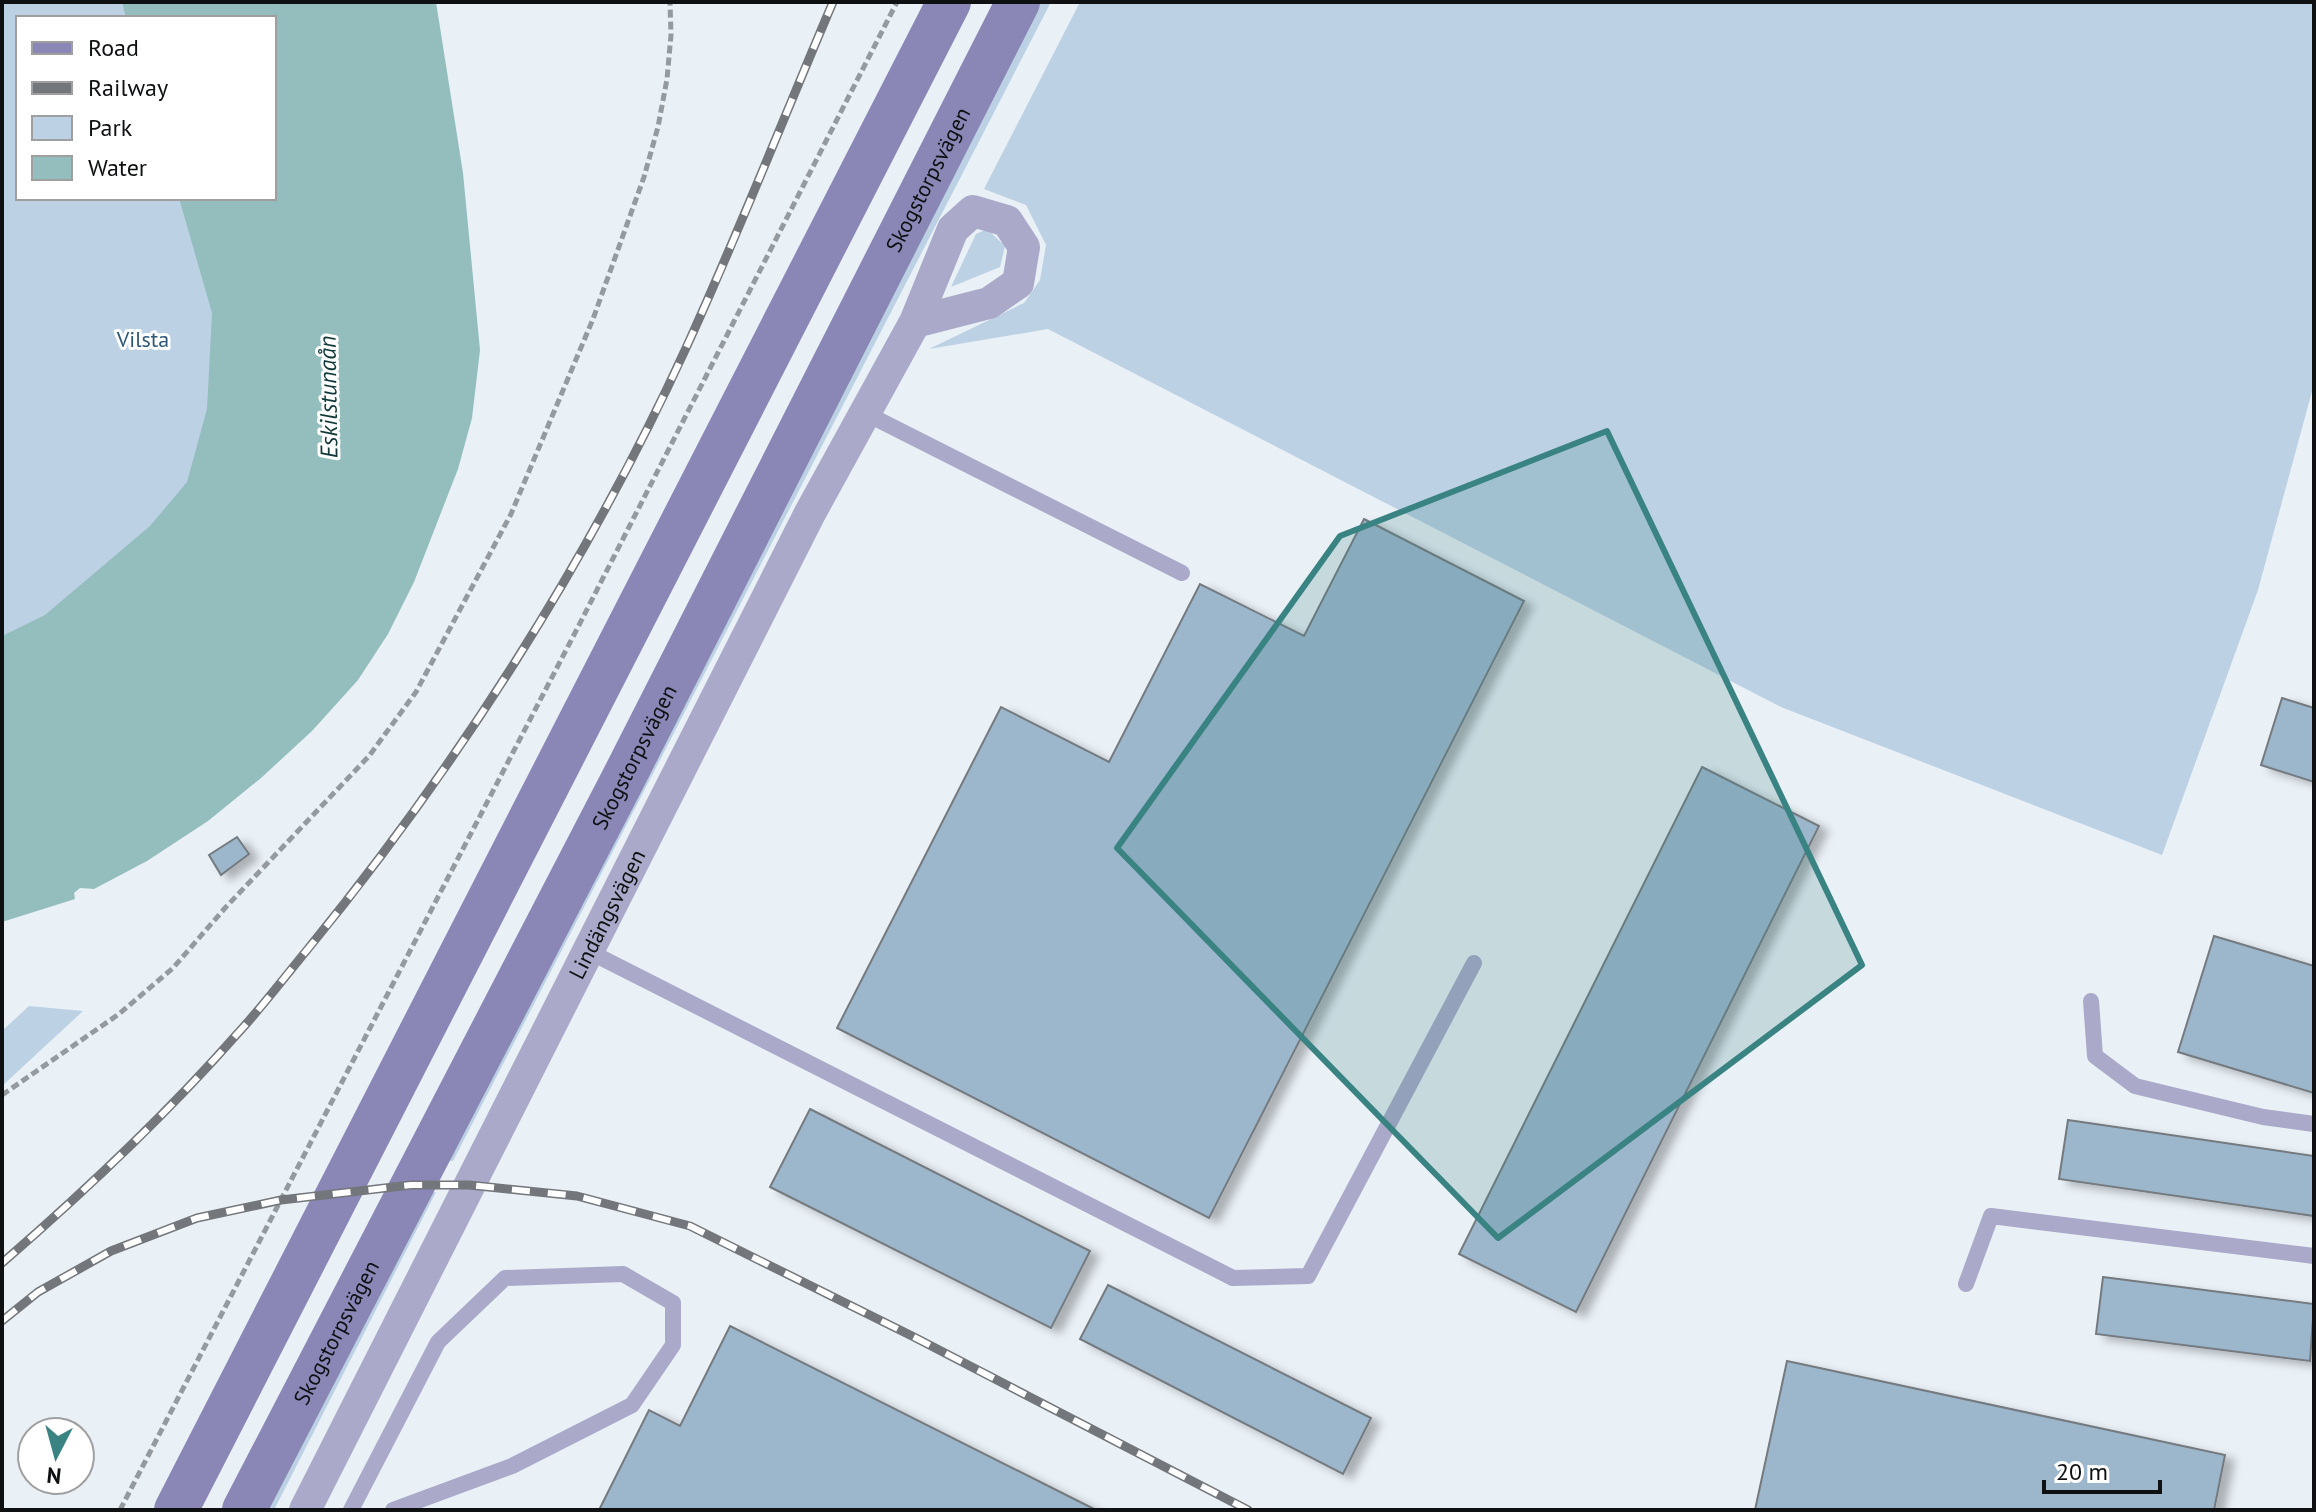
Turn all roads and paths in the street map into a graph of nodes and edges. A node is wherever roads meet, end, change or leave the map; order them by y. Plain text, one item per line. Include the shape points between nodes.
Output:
1 (670, 2) edge
2 (897, 2) edge
3 (949, 2) edge
4 (1018, 2) edge
5 (915, 322) dead end
6 (865, 413) junction
7 (1182, 573) dead end
8 (588, 951) junction
9 (1474, 963) dead end
10 (2091, 1001) dead end
11 (2, 1095) edge
12 (2314, 1124) edge
13 (2314, 1256) edge
14 (1966, 1284) dead end
15 (404, 1508) edge
16 (120, 1510) edge
17 (176, 1510) edge
18 (244, 1510) edge
19 (305, 1510) edge
20 (351, 1510) edge

1 - 11 path via 667,79 658,127 593,319 511,514 416,692 369,756 173,968 119,1014
2 - 16 path
3 - 17 main road
4 - 18 main road, Skogstorpsvägen
5 - 6 street, Lindängsvägen
6 - 7 lane
6 - 8 street, Lindängsvägen
8 - 9 lane via 1233,1278 1308,1276
8 - 19 street, Lindängsvägen
10 - 12 lane via 2095,1056 2135,1086
13 - 14 lane via 1991,1216
15 - 20 lane via 512,1466 632,1405 673,1345 673,1303 623,1274 505,1278 438,1342

